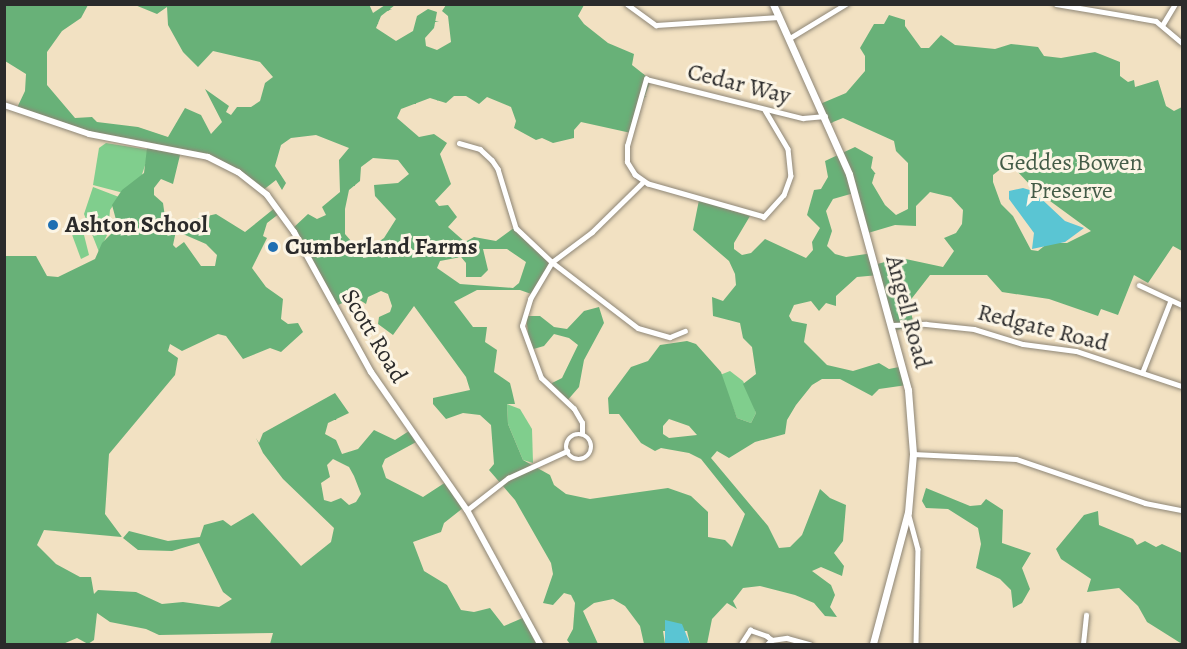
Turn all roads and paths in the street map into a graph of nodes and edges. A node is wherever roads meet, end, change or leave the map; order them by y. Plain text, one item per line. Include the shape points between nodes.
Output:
1 (627, 4) edge
2 (773, 4) edge
3 (846, 4) edge
4 (1056, 4) edge
5 (1175, 4) edge
6 (779, 17) junction
7 (1163, 24) junction
8 (790, 38) junction
9 (1182, 43) edge
10 (4, 105) edge
11 (765, 110) junction
12 (825, 116) junction
13 (459, 143) dead end
14 (643, 182) junction
15 (552, 262) junction
16 (1139, 285) dead end
17 (1170, 302) junction
18 (1182, 305) edge
19 (892, 325) junction
20 (685, 331) dead end
21 (1142, 373) junction
22 (1182, 386) edge
23 (582, 434) junction
24 (567, 451) junction
25 (913, 454) junction
26 (467, 510) junction
27 (1182, 510) edge
28 (908, 512) junction
29 (1086, 615) dead end
30 (770, 642) edge
31 (540, 645) edge
32 (741, 645) edge
33 (810, 645) edge
34 (873, 645) edge
35 (916, 645) edge
36 (1083, 645) edge

1 - 6 street via 656,25
2 - 6 main road, Angell Road
3 - 8 street
4 - 7 street
5 - 7 street
6 - 8 main road, Angell Road
7 - 9 street
8 - 12 main road, Angell Road
10 - 26 street, Scott Road via 89,134 208,157 238,171 261,189 294,232 371,372
11 - 12 street, Cedar Way via 803,118
11 - 14 street, Cedar Way via 646,79 626,155 631,169
11 - 14 street via 788,149 791,177 784,195 764,217
12 - 19 main road, Angell Road via 849,174
13 - 15 street via 480,149 498,169 516,228
14 - 15 street via 592,232
15 - 20 street via 638,328 670,336
15 - 23 street via 530,299 523,335 541,378 574,409 582,423
16 - 17 street
17 - 18 street
17 - 21 street
19 - 21 street, Redgate Road via 974,328 1023,344 1076,351
19 - 25 main road, Angell Road via 908,390
21 - 22 street, Redgate Road
23 - 24 street via 572,436
23 - 24 street via 591,442 591,453 581,460
24 - 26 street via 508,478
25 - 27 street via 1016,459 1145,502
25 - 28 main road, Angell Road
26 - 31 street, Scott Road
28 - 34 main road, Angell Road
28 - 35 street via 918,549
29 - 36 street
30 - 32 street via 763,633 750,630
30 - 33 street via 787,639

